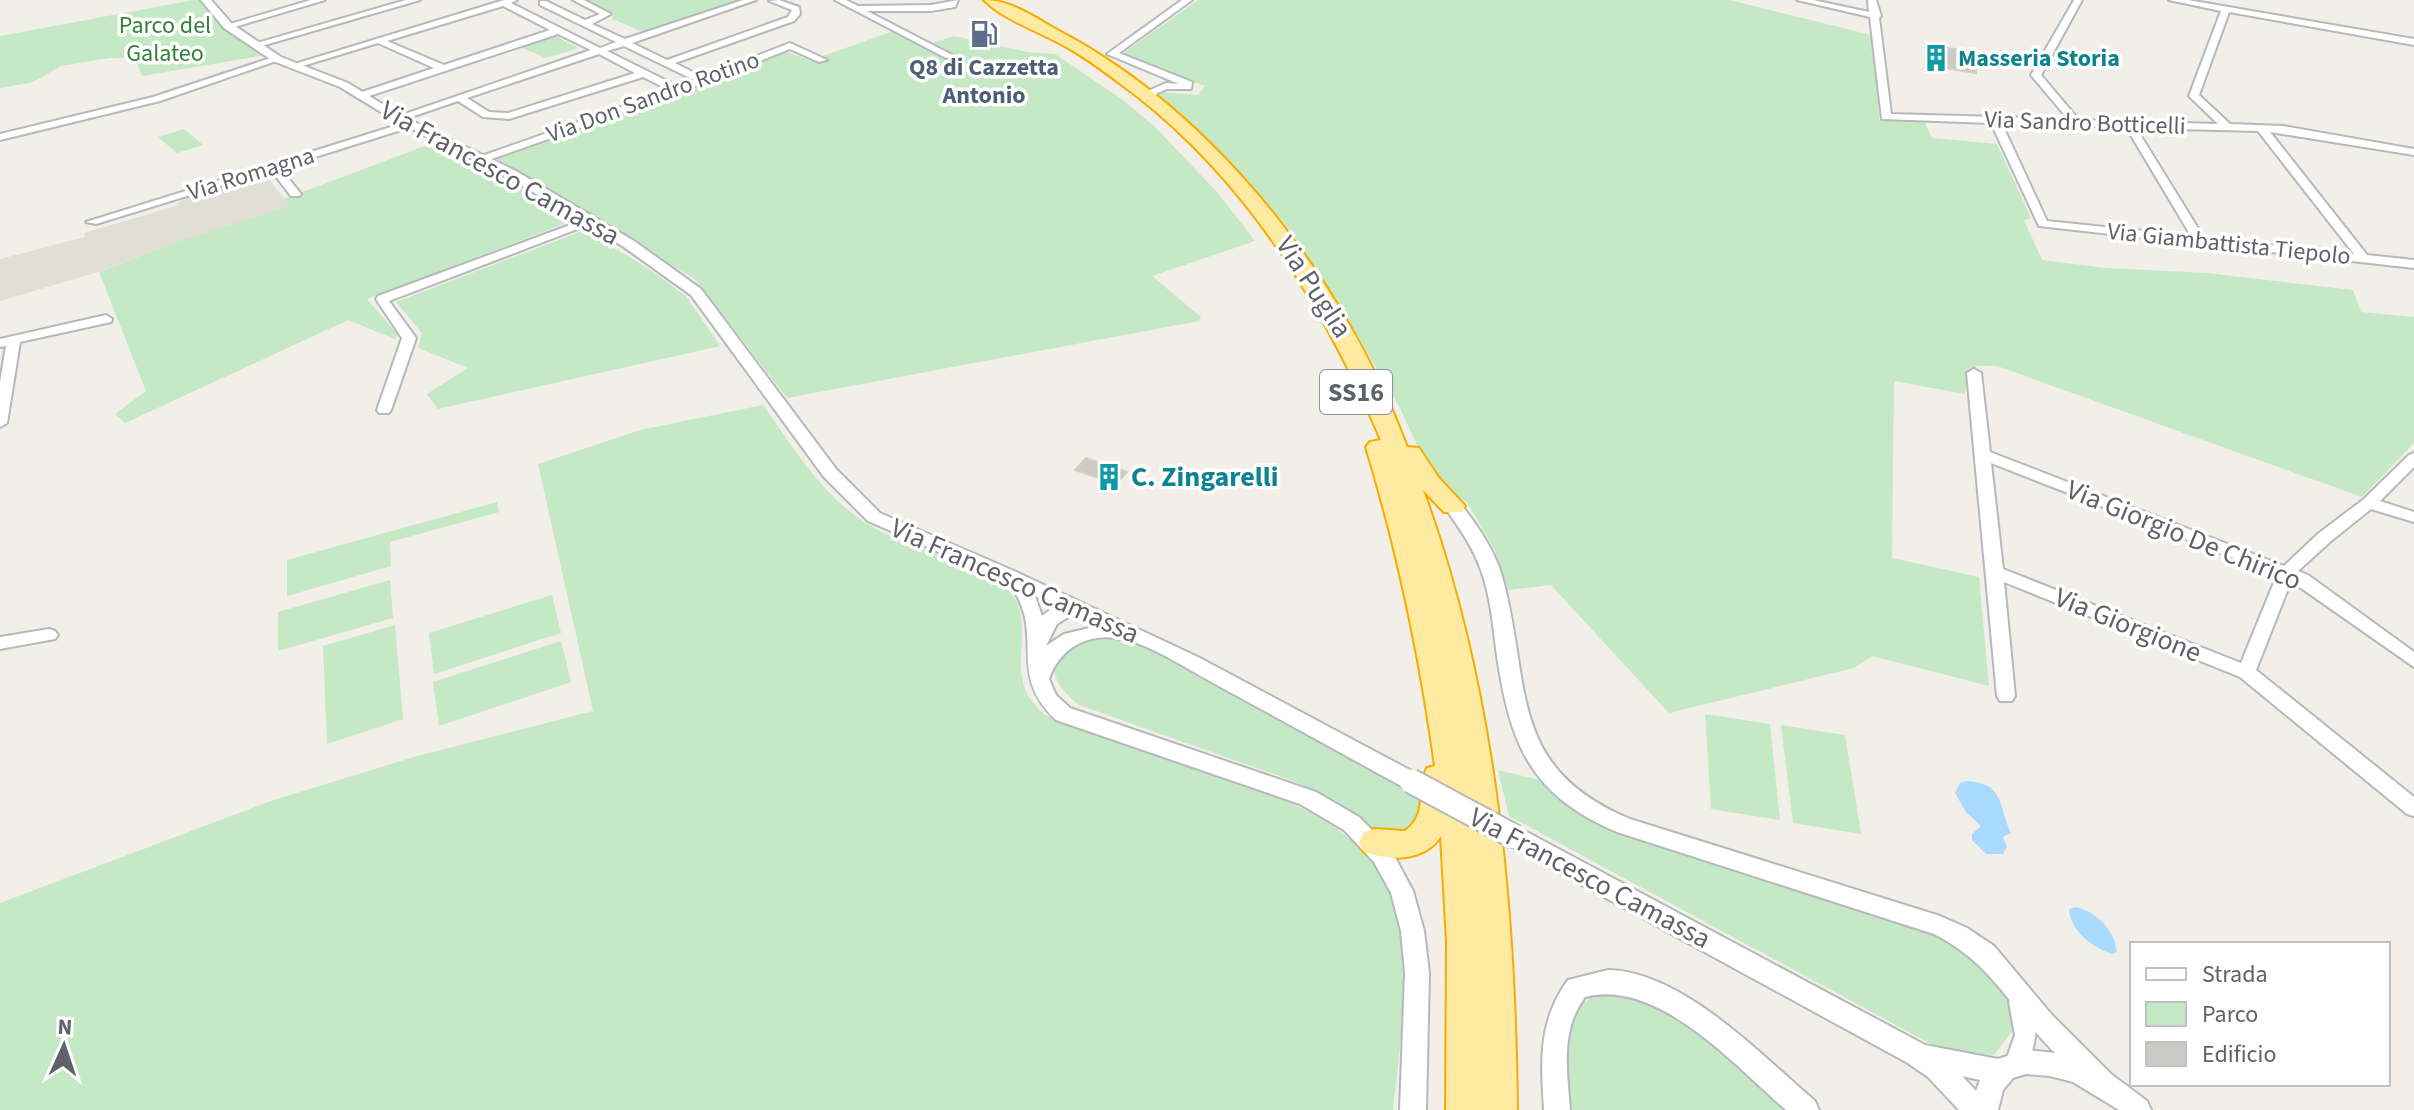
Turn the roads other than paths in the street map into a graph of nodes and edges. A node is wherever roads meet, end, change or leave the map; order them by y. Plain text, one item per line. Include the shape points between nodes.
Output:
1 (206, 0) edge
2 (321, 0) edge
3 (416, 0) edge
4 (577, 0) edge
5 (752, 0) edge
6 (774, 0) edge
7 (839, 0) edge
8 (954, 0) edge
9 (973, 0) edge
10 (991, 0) edge
11 (1188, 0) edge
12 (1801, 0) edge
13 (1872, 0) edge
14 (2078, 0) edge
15 (2173, 0) edge
16 (509, 1) edge
17 (548, 2) edge
18 (737, 5) junction
19 (855, 8) junction
20 (2226, 9) junction
21 (520, 10) junction
22 (1876, 16) junction
23 (586, 23) junction
24 (228, 26) junction
25 (559, 30) junction
26 (378, 40) junction
27 (2414, 42) edge
28 (625, 43) junction
29 (255, 45) junction
30 (602, 52) junction
31 (949, 56) dead end
32 (277, 59) junction
33 (1096, 59) junction
34 (822, 60) dead end
35 (667, 63) junction
36 (293, 66) junction
37 (442, 68) junction
38 (644, 73) junction
39 (701, 80) junction
40 (1172, 87) junction
41 (677, 90) junction
42 (360, 96) junction
43 (459, 98) junction
44 (1166, 112) junction
45 (1995, 120) junction
46 (404, 121) junction
47 (2076, 123) junction
48 (2129, 124) junction
49 (2227, 127) junction
50 (2262, 129) junction
51 (0, 137) edge
52 (2378, 139) dead end
53 (2414, 145) edge
54 (2414, 152) edge
55 (483, 159) junction
56 (274, 167) junction
57 (295, 194) dead end
58 (589, 221) junction
59 (92, 222) dead end
60 (2200, 241) junction
61 (2364, 259) junction
62 (2414, 264) edge
63 (106, 319) dead end
64 (7, 342) edge
65 (1974, 373) dead end
66 (1368, 382) junction
67 (384, 410) dead end
68 (0, 423) edge
69 (1983, 455) junction
70 (2414, 458) edge
71 (2369, 503) junction
72 (1453, 506) joint
73 (2414, 517) edge
74 (1995, 572) junction
75 (2286, 573) junction
76 (1008, 575) junction
77 (1075, 607) junction
78 (49, 635) dead end
79 (1142, 638) junction
80 (0, 643) edge
81 (1055, 648) junction
82 (1434, 649) junction
83 (1035, 653) junction
84 (2414, 661) edge
85 (2246, 672) junction
86 (1038, 685) junction
87 (2006, 696) dead end
88 (2414, 808) edge
89 (1486, 833) junction
90 (1375, 842) junction
91 (2016, 989) junction
92 (1915, 1053) junction
93 (2008, 1069) junction
94 (2101, 1080) junction
95 (1413, 1110) edge
96 (1465, 1110) edge
97 (1498, 1110) edge
98 (1557, 1110) edge
99 (1806, 1110) edge
100 (1977, 1110) edge
101 (1985, 1110) edge
102 (2138, 1110) edge

1 - 24 street, Via Francesco Camassa
2 - 24 street
3 - 29 street
4 - 23 street via 607,14
5 - 18 street
6 - 18 street
6 - 35 street via 796,9 796,14
7 - 19 street
8 - 19 street via 952,5 931,8
9 - 82 highway, Via Puglia / SS16 via 1074,56 1152,116 1215,176 1266,239 1329,337 1374,435
10 - 33 highway, Via Puglia / SS16
11 - 40 street via 1112,54 1189,84
12 - 22 street
13 - 22 street
14 - 47 street via 2036,75
15 - 20 street
16 - 21 street
16 - 26 street
17 - 21 street
17 - 23 street
18 - 28 street, Via Romagna
19 - 31 street
20 - 27 street
20 - 49 street via 2194,96
21 - 25 street
22 - 45 street, Via Sandro Botticelli via 1886,117
23 - 28 street
24 - 29 street, Via Francesco Camassa
25 - 30 street
25 - 37 street
26 - 36 street
26 - 37 street
28 - 30 street, Via Romagna
28 - 35 street
29 - 32 street, Via Francesco Camassa
30 - 38 street
30 - 43 street, Via Romagna
32 - 36 street, Via Francesco Camassa
32 - 51 street via 156,99
33 - 40 street
33 - 44 highway, Via Puglia / SS16
34 - 39 street, Via Don Sandro Rotino via 790,46
35 - 39 street
36 - 42 street, Via Francesco Camassa
37 - 42 street
38 - 41 street
38 - 43 street via 509,116 487,115
39 - 41 street, Via Don Sandro Rotino
40 - 44 street via 1159,87 1151,96
41 - 55 street, Via Don Sandro Rotino
42 - 46 street, Via Francesco Camassa
43 - 46 street, Via Romagna
44 - 66 highway, Via Puglia / SS16 via 1282,235 1331,309
45 - 47 street, Via Sandro Botticelli
45 - 60 street, Via Giambattista Tiepolo via 2043,224
46 - 55 street, Via Francesco Camassa
46 - 56 street, Via Romagna
47 - 48 street, Via Sandro Botticelli
48 - 49 street, Via Sandro Botticelli
48 - 60 street
49 - 50 street, Via Sandro Botticelli
50 - 54 street, Via Sandro Botticelli
50 - 61 street
52 - 53 street
55 - 58 street, Via Francesco Camassa
56 - 57 street
56 - 59 street, Via Romagna
58 - 67 street via 382,299 409,338
58 - 76 street, Via Francesco Camassa via 696,292 830,473 874,517
60 - 61 street, Via Giambattista Tiepolo
61 - 62 street, Via Giambattista Tiepolo
63 - 64 street
64 - 68 street
65 - 69 street
66 - 72 highway via 1381,394 1418,466
66 - 89 highway, Via Puglia / SS16 via 1408,476 1453,636
69 - 74 street
69 - 75 street, Via Giorgio De Chirico
70 - 71 street
71 - 73 street
71 - 75 street
72 - 91 street via 1471,527 1494,579 1525,741 1562,790 1625,826 1940,926 1990,954
74 - 85 street, Via Giorgione
74 - 87 street
75 - 84 street, Via Giorgio De Chirico via 2302,579
75 - 85 street
76 - 77 street, Via Francesco Camassa
76 - 83 street via 1020,585 1031,611
77 - 79 street, Via Francesco Camassa
77 - 81 street via 1073,622
77 - 83 street via 1054,613 1041,631
78 - 80 street
79 - 81 street via 1101,631
79 - 89 street, Via Francesco Camassa, bridge via 1411,781
81 - 86 street
82 - 89 highway, Via Puglia / SS16
82 - 90 highway via 1426,659 1438,818 1408,843
83 - 86 street
85 - 88 street, Via Giorgione
86 - 90 street via 1063,714 1308,798 1346,818
89 - 92 street, Via Francesco Camassa
89 - 96 highway, SS16 via 1465,939
89 - 97 highway, SS16
90 - 95 street via 1406,903 1417,954
91 - 93 street via 2026,1035
91 - 94 street
92 - 93 street, Via Francesco Camassa
92 - 100 street, Via Francesco Camassa
93 - 94 street, Via Francesco Camassa via 2037,1062 2064,1065
93 - 101 street via 1988,1092
94 - 102 street, Via Francesco Camassa
98 - 99 street via 1553,1044 1560,1010 1577,988 1617,981 1646,988 1676,1004

